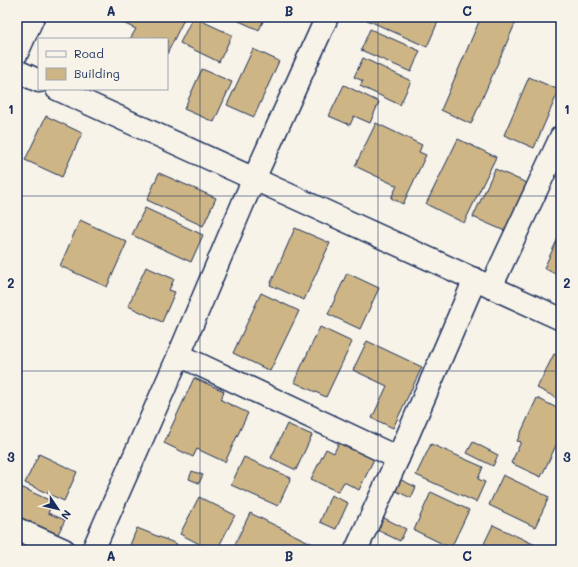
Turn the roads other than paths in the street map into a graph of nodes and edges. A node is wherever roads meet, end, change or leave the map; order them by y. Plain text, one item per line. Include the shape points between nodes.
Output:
1 (33, 17) edge
2 (327, 17) edge
3 (17, 53) edge
4 (17, 71) edge
5 (38, 81) edge
6 (59, 90) edge
7 (561, 137) edge
8 (254, 179) junction
9 (483, 283) junction
10 (561, 319) edge
11 (179, 355) junction
12 (398, 458) junction
13 (17, 529) edge
14 (64, 550) edge
15 (93, 550) edge
16 (356, 550) edge

1 - 3 street
2 - 8 street
4 - 5 street
6 - 8 street
7 - 9 street
8 - 9 street
8 - 11 street
9 - 10 street
9 - 12 street
11 - 12 street
11 - 15 street
12 - 16 street
13 - 14 street

